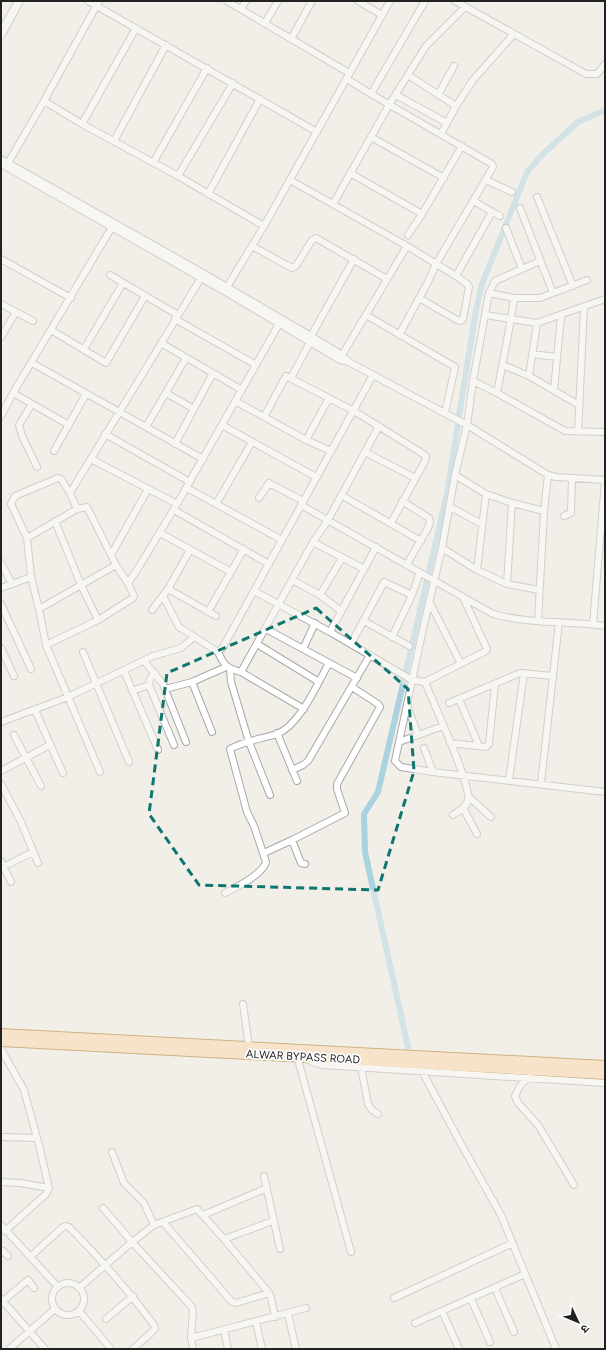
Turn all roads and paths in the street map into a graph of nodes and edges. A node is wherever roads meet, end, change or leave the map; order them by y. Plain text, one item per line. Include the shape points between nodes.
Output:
1 (19, 1) edge
2 (88, 1) edge
3 (227, 1) edge
4 (246, 1) edge
5 (278, 1) edge
6 (312, 1) edge
7 (358, 1) edge
8 (390, 1) edge
9 (425, 1) edge
10 (455, 1) edge
11 (97, 3) edge
12 (465, 7) junction
13 (241, 9) junction
14 (382, 15) junction
15 (265, 24) junction
16 (136, 28) junction
17 (1, 34) edge
18 (514, 34) junction
19 (291, 39) junction
20 (166, 45) junction
21 (605, 64) edge
22 (454, 66) dead end
23 (207, 68) junction
24 (408, 75) junction
25 (348, 76) junction
26 (233, 83) junction
27 (372, 94) junction
28 (438, 94) junction
29 (396, 95) junction
30 (260, 99) junction
31 (44, 101) junction
32 (390, 104) junction
33 (456, 106) junction
34 (447, 123) junction
35 (82, 124) junction
36 (317, 132) junction
37 (440, 134) junction
38 (371, 137) junction
39 (114, 141) junction
40 (462, 146) junction
41 (1, 159) edge
42 (8, 163) junction
43 (153, 163) junction
44 (1, 164) edge
45 (350, 173) junction
46 (178, 176) junction
47 (444, 178) junction
48 (290, 180) junction
49 (486, 180) junction
50 (512, 192) dead end
51 (208, 194) junction
52 (537, 197) dead end
53 (474, 201) junction
54 (333, 204) junction
55 (520, 208) dead end
56 (492, 212) junction
57 (422, 214) junction
58 (500, 216) dead end
59 (264, 226) junction
60 (112, 227) junction
61 (506, 228) dead end
62 (408, 235) dead end
63 (252, 246) junction
64 (407, 246) junction
65 (1, 259) edge
66 (354, 260) junction
67 (540, 261) junction
68 (436, 264) junction
69 (522, 269) junction
70 (110, 275) dead end
71 (456, 276) junction
72 (200, 278) junction
73 (387, 279) junction
74 (587, 280) dead end
75 (123, 283) junction
76 (573, 286) junction
77 (228, 287) junction
78 (489, 293) junction
79 (553, 293) junction
80 (145, 296) junction
81 (71, 298) junction
82 (419, 298) junction
83 (514, 298) junction
84 (605, 299) edge
85 (1, 304) edge
86 (584, 307) junction
87 (16, 312) junction
88 (366, 315) junction
89 (485, 315) junction
90 (560, 316) junction
91 (176, 317) junction
92 (512, 319) junction
93 (33, 321) dead end
94 (537, 323) junction
95 (279, 324) junction
96 (51, 330) junction
97 (399, 335) junction
98 (1, 337) edge
99 (310, 339) junction
100 (161, 343) junction
101 (84, 350) junction
102 (532, 354) junction
103 (342, 355) junction
104 (557, 357) junction
105 (186, 358) junction
106 (349, 362) junction
107 (32, 363) junction
108 (256, 365) junction
109 (503, 365) junction
110 (213, 373) junction
111 (373, 375) junction
112 (529, 376) junction
113 (291, 378) junction
114 (473, 381) junction
115 (242, 390) junction
116 (554, 390) junction
117 (13, 393) junction
118 (166, 393) junction
119 (497, 393) junction
120 (86, 394) junction
121 (329, 398) junction
122 (235, 401) junction
123 (32, 404) junction
124 (579, 405) junction
125 (194, 409) junction
126 (354, 411) junction
127 (119, 412) junction
128 (445, 413) junction
129 (1, 414) edge
130 (264, 417) junction
131 (69, 425) junction
132 (222, 425) junction
133 (467, 425) junction
134 (379, 426) junction
135 (146, 427) junction
136 (578, 432) junction
137 (605, 432) edge
138 (105, 434) junction
139 (306, 440) junction
140 (252, 442) junction
141 (175, 444) junction
142 (54, 451) dead end
143 (331, 451) junction
144 (365, 452) junction
145 (91, 458) junction
146 (203, 459) junction
147 (37, 467) dead end
148 (455, 475) junction
149 (548, 475) junction
150 (316, 477) junction
151 (415, 478) junction
152 (572, 478) junction
153 (605, 481) edge
154 (188, 485) junction
155 (148, 489) junction
156 (70, 493) junction
157 (486, 494) junction
158 (342, 495) junction
159 (259, 498) dead end
160 (402, 501) junction
161 (302, 503) junction
162 (512, 503) junction
163 (216, 504) junction
164 (176, 507) junction
165 (450, 507) junction
166 (77, 508) junction
167 (544, 511) junction
168 (564, 516) dead end
169 (328, 520) junction
170 (55, 521) junction
171 (391, 522) junction
172 (482, 524) junction
173 (160, 533) junction
174 (27, 538) junction
175 (282, 540) junction
176 (421, 541) junction
177 (313, 542) junction
178 (376, 547) junction
179 (442, 548) junction
180 (244, 549) junction
181 (190, 550) junction
182 (111, 555) junction
183 (342, 558) junction
184 (1, 563) edge
185 (269, 564) junction
186 (407, 564) junction
187 (116, 565) junction
188 (364, 569) junction
189 (477, 570) junction
190 (231, 572) junction
191 (421, 572) junction
192 (31, 576) junction
193 (432, 578) junction
194 (292, 580) junction
195 (128, 583) junction
196 (12, 584) junction
197 (508, 584) junction
198 (81, 585) junction
199 (1, 588) edge
200 (168, 589) junction
201 (539, 590) junction
202 (254, 591) junction
203 (320, 595) junction
204 (412, 595) junction
205 (163, 596) junction
206 (463, 597) junction
207 (430, 601) junction
208 (1, 604) edge
209 (279, 604) junction
210 (39, 610) junction
211 (152, 610) dead end
212 (341, 611) junction
213 (208, 612) junction
214 (216, 616) dead end
215 (98, 620) junction
216 (364, 621) junction
217 (538, 621) junction
218 (559, 622) junction
219 (315, 624) junction
220 (592, 624) junction
221 (605, 626) edge
222 (266, 629) junction
223 (330, 632) junction
224 (194, 637) junction
225 (392, 637) junction
226 (257, 644) junction
227 (351, 644) junction
228 (46, 645) junction
229 (409, 646) dead end
230 (1, 648) edge
231 (303, 649) junction
232 (83, 652) dead end
233 (218, 652) junction
234 (370, 655) junction
235 (144, 661) junction
236 (329, 663) junction
237 (461, 664) junction
238 (228, 668) junction
239 (31, 669) dead end
240 (124, 671) junction
241 (241, 672) junction
242 (155, 673) junction
243 (524, 673) junction
244 (14, 676) dead end
245 (553, 676) junction
246 (357, 678) junction
247 (409, 678) junction
248 (192, 682) junction
249 (319, 682) junction
250 (424, 682) junction
251 (96, 684) junction
252 (495, 684) junction
253 (149, 685) junction
254 (352, 686) junction
255 (165, 689) junction
256 (132, 691) junction
257 (68, 697) junction
258 (458, 699) junction
259 (449, 703) dead end
260 (406, 704) junction
261 (304, 708) junction
262 (35, 710) junction
263 (1, 722) edge
264 (443, 726) junction
265 (212, 732) dead end
266 (277, 734) junction
267 (14, 735) dead end
268 (418, 735) junction
269 (186, 742) dead end
270 (248, 742) junction
271 (399, 742) junction
272 (450, 743) junction
273 (50, 745) junction
274 (174, 745) dead end
275 (479, 746) junction
276 (424, 748) dead end
277 (158, 750) dead end
278 (26, 758) junction
279 (129, 762) dead end
280 (292, 770) junction
281 (1, 771) edge
282 (100, 772) dead end
283 (433, 772) junction
284 (63, 773) dead end
285 (463, 774) junction
286 (509, 780) junction
287 (297, 782) dead end
288 (542, 783) junction
289 (1, 784) edge
290 (41, 786) dead end
291 (605, 792) edge
292 (270, 794) dead end
293 (469, 797) junction
294 (463, 808) junction
295 (453, 815) dead end
296 (491, 817) dead end
297 (477, 834) dead end
298 (292, 840) junction
299 (33, 852) junction
300 (264, 853) junction
301 (38, 863) dead end
302 (305, 864) dead end
303 (2, 865) edge
304 (11, 882) dead end
305 (225, 894) dead end
306 (243, 1004) dead end
307 (1, 1043) edge
308 (249, 1047) junction
309 (301, 1057) junction
310 (605, 1066) edge
311 (361, 1067) junction
312 (422, 1071) junction
313 (605, 1074) edge
314 (529, 1077) junction
315 (605, 1083) edge
316 (378, 1114) dead end
317 (1, 1137) edge
318 (38, 1138) junction
319 (112, 1152) dead end
320 (264, 1176) dead end
321 (1, 1182) edge
322 (574, 1185) dead end
323 (49, 1188) junction
324 (267, 1188) junction
325 (103, 1208) dead end
326 (203, 1215) junction
327 (163, 1222) junction
328 (274, 1222) junction
329 (1, 1225) edge
330 (154, 1225) junction
331 (5, 1231) junction
332 (224, 1239) junction
333 (132, 1242) junction
334 (513, 1243) junction
335 (280, 1249) dead end
336 (351, 1252) dead end
337 (1, 1253) edge
338 (8, 1256) dead end
339 (30, 1257) junction
340 (106, 1265) junction
341 (526, 1274) junction
342 (58, 1287) junction
343 (34, 1288) dead end
344 (79, 1288) junction
345 (495, 1288) junction
346 (269, 1293) junction
347 (133, 1296) junction
348 (394, 1298) dead end
349 (471, 1299) junction
350 (2, 1300) edge
351 (306, 1308) dead end
352 (55, 1309) junction
353 (79, 1311) junction
354 (442, 1311) junction
355 (288, 1314) junction
356 (275, 1317) junction
357 (106, 1319) dead end
358 (256, 1322) junction
359 (415, 1322) dead end
360 (224, 1330) junction
361 (30, 1332) junction
362 (514, 1332) dead end
363 (191, 1338) junction
364 (490, 1342) dead end
365 (10, 1349) edge
366 (45, 1349) edge
367 (111, 1349) edge
368 (133, 1349) edge
369 (193, 1349) edge
370 (228, 1349) edge
371 (262, 1349) edge
372 (296, 1349) edge
373 (459, 1349) edge
374 (556, 1349) edge

1 - 17 street
2 - 11 street
3 - 13 street
4 - 13 street
5 - 15 street
6 - 19 street
7 - 14 street
8 - 14 street
9 - 27 street
10 - 12 street
11 - 16 street
11 - 31 street
12 - 18 street
12 - 24 street via 426,46
13 - 15 street
14 - 25 street
15 - 19 street
16 - 20 street
16 - 35 street
18 - 21 street via 586,74 597,74
18 - 33 street via 473,80
19 - 25 street
20 - 23 street
20 - 39 street
22 - 28 street
23 - 26 street
23 - 43 street
24 - 28 street
24 - 29 street
25 - 27 street
25 - 36 street
26 - 30 street
26 - 46 street
27 - 32 street
28 - 33 street
29 - 32 street
29 - 34 street
30 - 36 street
30 - 51 street
31 - 35 street
31 - 42 street
32 - 37 street
32 - 38 street
33 - 34 street
34 - 37 street
35 - 39 street
36 - 48 street
37 - 40 street
38 - 45 street
38 - 47 street
39 - 43 street
40 - 47 street
40 - 49 street via 492,164 494,167
41 - 42 street
42 - 77 street
43 - 46 street
44 - 60 street
45 - 54 street
45 - 57 street
46 - 51 street
47 - 57 street
48 - 54 street
48 - 59 street
49 - 50 street
49 - 53 street
51 - 59 street
52 - 76 street
53 - 56 street
53 - 68 street
54 - 64 street
55 - 67 street
56 - 58 street
56 - 71 street
57 - 62 street
59 - 63 street
60 - 72 street
60 - 81 street
61 - 69 street
63 - 66 street via 292,268 296,266 314,238
63 - 77 street
64 - 68 street
64 - 73 street
65 - 81 street
66 - 73 street
66 - 99 street
67 - 69 street
67 - 79 street
68 - 71 street
68 - 82 street
69 - 78 street via 495,281
70 - 75 street
71 - 82 street via 469,287 461,321
72 - 91 street
72 - 95 street
73 - 88 street
74 - 76 street
75 - 80 street
75 - 101 street
76 - 79 street
77 - 99 street
78 - 83 street
78 - 89 street
79 - 83 street via 540,298
80 - 91 street
80 - 101 street via 106,363
81 - 96 street
82 - 97 street
83 - 92 street
84 - 86 street
85 - 87 street
86 - 90 street
86 - 124 street
87 - 93 street
87 - 98 street
88 - 97 street
88 - 103 street
89 - 92 street
89 - 114 street
90 - 94 street
90 - 104 street
91 - 100 street
91 - 108 street
92 - 94 street
92 - 109 street
94 - 102 street
95 - 99 street
95 - 108 street
96 - 101 street
96 - 107 street
97 - 128 street via 455,367
99 - 103 street
99 - 106 street via 340,360
99 - 113 street
100 - 105 street
100 - 127 street
102 - 104 street
102 - 112 street
103 - 106 street
104 - 116 street
105 - 110 street
105 - 118 street
106 - 111 street
107 - 117 street
107 - 120 street
108 - 115 street
109 - 112 street
109 - 119 street
110 - 115 street
110 - 125 street
111 - 126 street
111 - 128 street
112 - 116 street
113 - 121 street
113 - 130 street via 286,376
114 - 119 street
114 - 133 street
115 - 122 street
116 - 124 street
117 - 123 street
117 - 129 street
118 - 125 street
118 - 135 street
119 - 136 street via 565,431
120 - 127 street
120 - 131 street
121 - 126 street
121 - 139 street
122 - 130 street
122 - 132 street
123 - 131 street
123 - 147 street via 19,425
124 - 136 street
125 - 141 street
126 - 134 street
126 - 143 street
127 - 135 street
127 - 138 street
128 - 133 street
130 - 139 street
131 - 142 street
132 - 140 street
132 - 146 street
133 - 148 street
133 - 149 street
134 - 144 street
134 - 151 street via 426,456
135 - 141 street
136 - 137 street
138 - 145 street
138 - 154 street
139 - 143 street
140 - 150 street
140 - 163 street
141 - 146 street
143 - 150 street
144 - 151 street
144 - 158 street
145 - 155 street
145 - 156 street
146 - 154 street
148 - 157 street
148 - 165 street
149 - 152 street
149 - 167 street
150 - 161 street
151 - 160 street
152 - 153 street
152 - 168 street via 571,513
153 - 220 street
154 - 163 street
154 - 164 street
155 - 164 street
155 - 182 street
156 - 166 street
156 - 174 street via 58,478 15,496 12,504
157 - 162 street
157 - 172 street
158 - 169 street
158 - 171 street
159 - 161 street via 269,483
160 - 171 street
160 - 176 street via 429,518 428,528
161 - 169 street
161 - 175 street
162 - 167 street
162 - 197 street
163 - 175 street
164 - 173 street
164 - 180 street
165 - 172 street
165 - 179 street
166 - 170 street
166 - 182 street via 87,507
167 - 201 street
169 - 177 street
169 - 178 street
170 - 174 street
170 - 198 street
171 - 176 street
172 - 189 street
173 - 181 street
173 - 195 street
174 - 192 street
175 - 185 street
176 - 186 street
177 - 183 street
177 - 194 street
178 - 186 street
178 - 188 street
179 - 189 street
179 - 193 street
180 - 185 street
180 - 190 street
181 - 190 street
181 - 200 street
182 - 187 street
183 - 188 street
183 - 203 street
184 - 196 street
185 - 202 street
186 - 191 street
187 - 195 street
187 - 198 street
188 - 212 street
189 - 197 street
190 - 213 street
191 - 193 street
191 - 204 street
192 - 196 street
192 - 210 street
193 - 206 street
193 - 207 street
194 - 203 street
194 - 209 street
195 - 215 street via 133,598
196 - 199 street
197 - 201 street
198 - 210 street
198 - 215 street
200 - 205 street
200 - 213 street
201 - 217 street
202 - 209 street
202 - 233 street
203 - 212 street
204 - 216 street via 384,582
204 - 225 street
205 - 211 street
205 - 224 street via 179,627
206 - 217 street via 493,614
206 - 237 street via 487,649
207 - 237 street
207 - 247 street
208 - 239 street
209 - 219 street
209 - 222 street
210 - 228 street
212 - 223 street
213 - 214 street
215 - 228 street
216 - 225 street
216 - 227 street
217 - 218 street
218 - 220 street
218 - 245 street
219 - 223 street
219 - 231 street
220 - 221 street
222 - 226 street
222 - 231 street
223 - 227 street
224 - 233 street
224 - 235 street via 181,648
225 - 229 street
226 - 241 street
226 - 249 street
227 - 234 street
228 - 257 street
230 - 244 street
231 - 236 street
232 - 251 street
233 - 238 street
234 - 246 street
234 - 247 street
235 - 240 street
235 - 242 street
236 - 246 street
236 - 249 street
237 - 250 street
238 - 241 street
238 - 248 street
238 - 270 street
240 - 251 street
240 - 256 street
241 - 261 street
242 - 253 street
242 - 255 street
243 - 245 street
243 - 252 street
243 - 286 street
245 - 288 street
246 - 254 street
247 - 250 street
247 - 260 street
248 - 255 street
248 - 265 street
249 - 261 street
250 - 264 street
251 - 257 street
251 - 279 street
252 - 258 street
252 - 275 street via 490,744 486,747
253 - 256 street
253 - 274 street
254 - 280 street via 308,761
254 - 298 street via 380,707 337,784 336,789 345,812
255 - 269 street
256 - 277 street
257 - 262 street
257 - 282 street
258 - 259 street
258 - 275 street
260 - 268 street
260 - 271 street
261 - 266 street via 290,726
262 - 263 street
262 - 273 street
264 - 268 street
264 - 272 street
266 - 270 street
266 - 280 street
267 - 278 street
268 - 271 street
270 - 292 street
270 - 300 street via 230,751 249,816
271 - 283 street via 395,761 401,767
272 - 275 street
272 - 285 street
273 - 278 street
273 - 284 street
276 - 283 street
278 - 281 street
278 - 290 street
280 - 287 street
283 - 285 street
285 - 286 street
285 - 293 street
286 - 288 street
288 - 291 street
289 - 299 street
293 - 294 street
293 - 296 street
294 - 295 street
294 - 297 street
298 - 300 street
298 - 302 street via 301,863
299 - 301 street
299 - 303 street
300 - 305 street via 264,866 250,880
303 - 304 street
306 - 308 street
307 - 308 main road, ALWAR BYPASS ROAD
307 - 309 main road, ALWAR BYPASS ROAD
307 - 318 street via 24,1090
308 - 310 main road, ALWAR BYPASS ROAD
309 - 311 street via 323,1064
309 - 313 main road, ALWAR BYPASS ROAD
309 - 336 street
311 - 312 street
311 - 316 street via 368,1104
312 - 314 street
312 - 334 street via 501,1215
314 - 315 street
314 - 322 street via 515,1096 538,1125
317 - 318 street
318 - 323 street
319 - 330 street via 124,1183 146,1206
320 - 324 street
321 - 323 street
323 - 331 street via 46,1194
324 - 326 street
324 - 328 street
325 - 333 street
326 - 327 street via 197,1209
326 - 332 street
327 - 330 street
327 - 346 street via 232,1302
328 - 332 street
328 - 335 street
329 - 331 street
330 - 333 street
331 - 339 street
332 - 346 street
333 - 340 street
333 - 363 street via 192,1307
334 - 341 street
334 - 348 street
337 - 338 street via 3,1251
339 - 340 street via 69,1226
339 - 342 street
340 - 344 street
340 - 347 street
341 - 345 street
341 - 374 street
342 - 344 street via 68,1284
342 - 352 street via 52,1299
343 - 350 street via 28,1280
344 - 353 street via 84,1300
345 - 349 street
345 - 362 street
346 - 356 street
347 - 357 street
347 - 368 street via 155,1328
349 - 354 street
349 - 364 street
350 - 361 street
351 - 355 street
352 - 353 street via 67,1315
352 - 361 street
353 - 367 street
354 - 359 street
354 - 373 street
355 - 356 street
355 - 372 street
356 - 358 street
358 - 360 street
358 - 371 street
360 - 363 street
360 - 370 street
361 - 365 street
361 - 366 street
363 - 369 street

